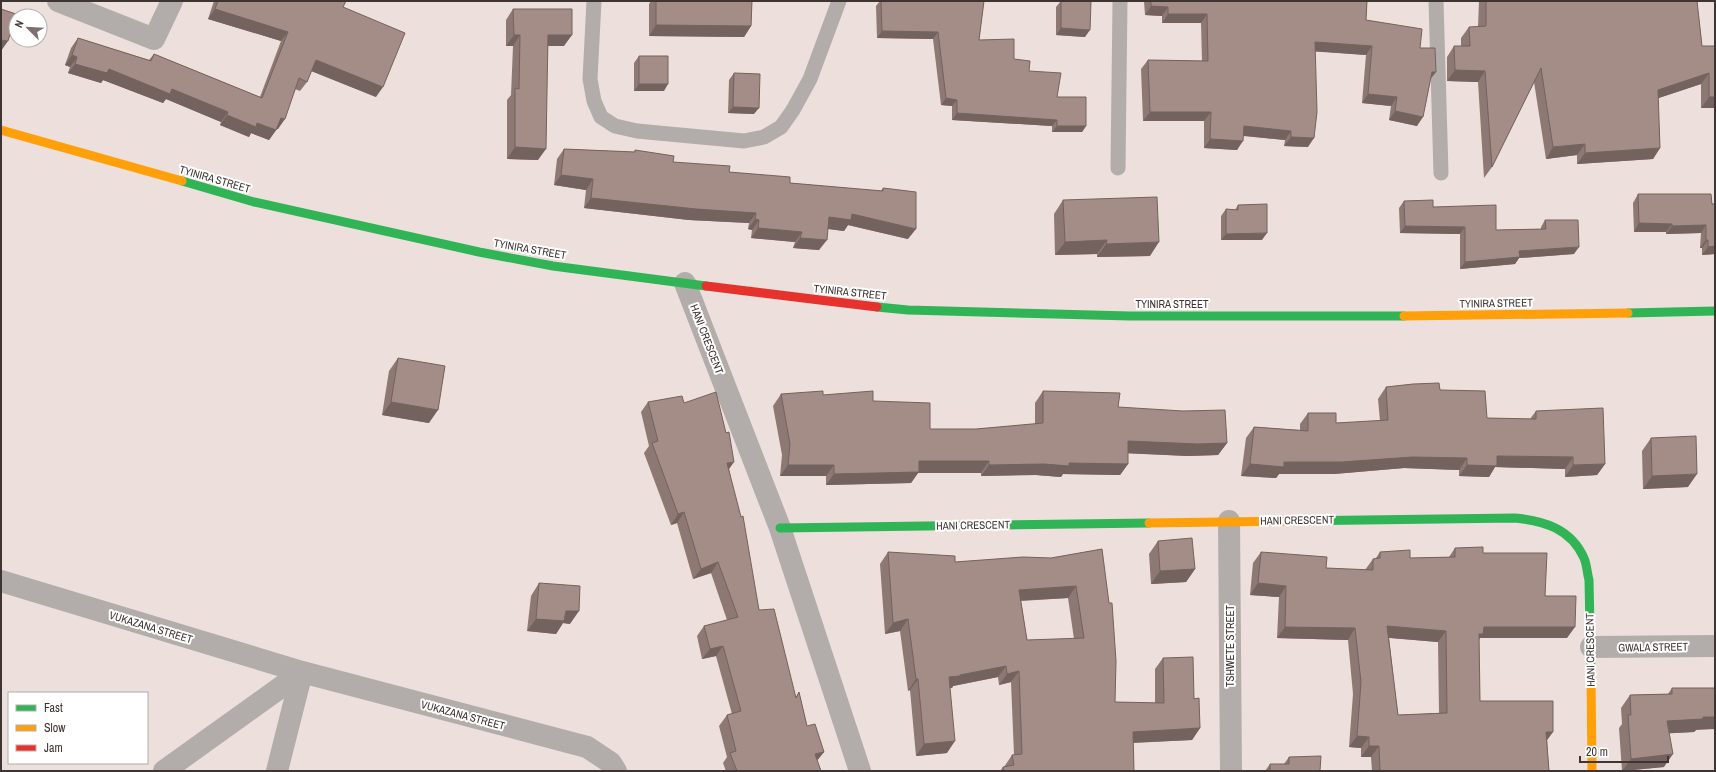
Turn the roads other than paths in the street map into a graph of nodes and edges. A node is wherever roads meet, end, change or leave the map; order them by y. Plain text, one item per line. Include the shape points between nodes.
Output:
1 (58, 1) edge
2 (172, 1) edge
3 (594, 1) edge
4 (839, 1) edge
5 (1120, 1) edge
6 (1436, 1) edge
7 (1, 130) edge
8 (1118, 168) dead end
9 (1441, 173) dead end
10 (685, 283) junction
11 (1715, 311) edge
12 (1229, 521) junction
13 (780, 528) junction
14 (1, 581) edge
15 (1715, 646) edge
16 (1590, 647) junction
17 (302, 672) junction
18 (164, 771) edge
19 (277, 771) edge
20 (616, 771) edge
21 (860, 771) edge
22 (1231, 771) edge
23 (1592, 771) edge

1 - 2 street via 154,39
3 - 4 lane via 590,79 594,101 601,116 615,126 637,131 744,141 764,137 781,127 793,110 810,80
5 - 8 lane
6 - 9 lane
7 - 10 street, TYINIRA STREET via 254,202 553,266
10 - 11 street, TYINIRA STREET via 848,305 991,313 1130,316 1447,316
10 - 13 street, HANI CRESCENT
12 - 13 street, HANI CRESCENT
12 - 16 street, HANI CRESCENT via 1518,518 1543,521 1562,529 1576,543 1585,559 1589,580
12 - 22 street, TSHWETE STREET
13 - 21 street, HANI CRESCENT
14 - 17 street, VUKAZANA STREET
15 - 16 street, GWALA STREET
16 - 23 street, HANI CRESCENT
17 - 18 street
17 - 19 street
17 - 20 street, VUKAZANA STREET via 587,747 611,763

